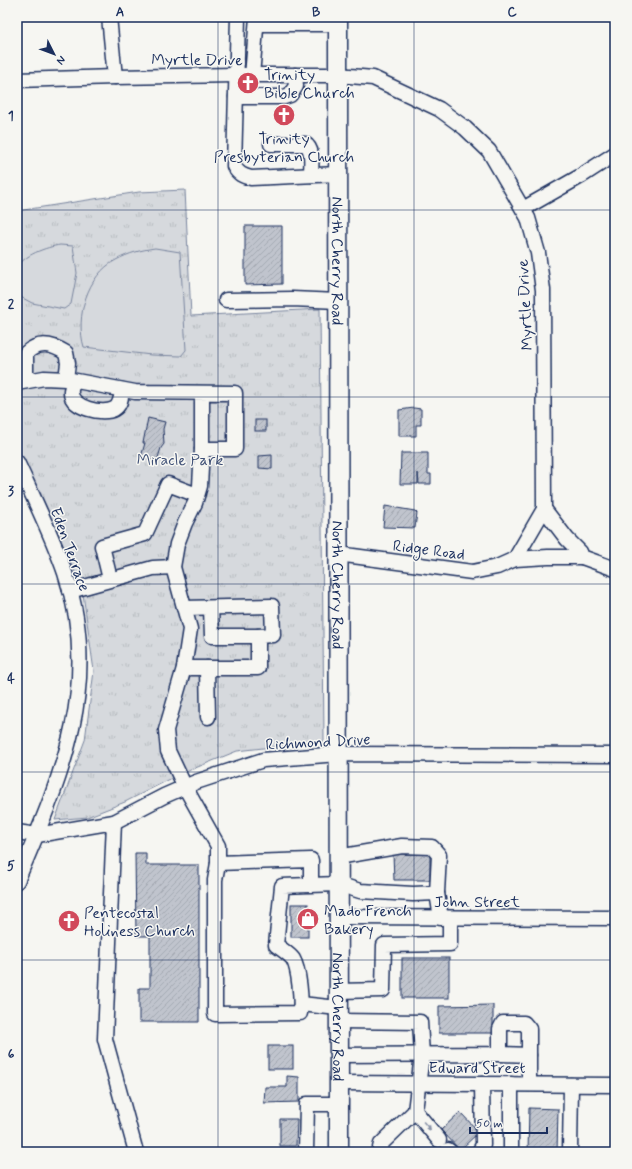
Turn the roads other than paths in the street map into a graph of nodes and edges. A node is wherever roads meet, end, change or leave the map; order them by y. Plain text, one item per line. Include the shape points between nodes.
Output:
1 (109, 17) edge
2 (238, 17) edge
3 (257, 20) edge
4 (338, 21) edge
5 (236, 75) junction
6 (295, 75) junction
7 (338, 75) junction
8 (252, 76) junction
9 (115, 77) junction
10 (17, 80) edge
11 (236, 97) junction
12 (271, 144) dead end
13 (615, 154) edge
14 (338, 174) junction
15 (311, 175) junction
16 (523, 208) junction
17 (226, 300) dead end
18 (338, 301) junction
19 (70, 380) junction
20 (22, 382) edge
21 (122, 390) junction
22 (202, 393) junction
23 (202, 448) junction
24 (17, 462) edge
25 (197, 495) junction
26 (544, 508) junction
27 (338, 554) junction
28 (582, 557) junction
29 (515, 560) junction
30 (173, 567) junction
31 (615, 569) edge
32 (110, 579) junction
33 (70, 590) junction
34 (184, 608) junction
35 (211, 608) junction
36 (258, 636) junction
37 (184, 668) junction
38 (207, 668) junction
39 (208, 717) dead end
40 (338, 754) junction
41 (615, 756) edge
42 (185, 787) junction
43 (114, 822) junction
44 (17, 832) edge
45 (37, 835) junction
46 (338, 857) junction
47 (218, 863) junction
48 (17, 881) edge
49 (311, 884) junction
50 (338, 884) junction
51 (437, 893) junction
52 (338, 917) junction
53 (445, 918) junction
54 (615, 918) edge
55 (301, 1004) junction
56 (339, 1007) junction
57 (500, 1054) junction
58 (338, 1055) junction
59 (422, 1055) junction
60 (529, 1055) junction
61 (338, 1083) junction
62 (419, 1084) junction
63 (482, 1084) junction
64 (511, 1084) junction
65 (529, 1084) junction
66 (571, 1085) junction
67 (615, 1085) edge
68 (339, 1104) junction
69 (415, 1111) junction
70 (446, 1147) edge
71 (136, 1152) edge
72 (306, 1152) edge
73 (339, 1152) edge
74 (379, 1152) edge
75 (479, 1152) edge
76 (511, 1152) edge
77 (570, 1152) edge

1 - 9 street
2 - 5 street
3 - 4 street
3 - 8 street
4 - 7 main road, North Cherry Road
5 - 8 street, Myrtle Drive
5 - 9 street, Myrtle Drive
5 - 11 street
6 - 7 street, Myrtle Drive
6 - 8 street, Myrtle Drive
6 - 11 street via 296,86 290,95
7 - 14 main road, North Cherry Road
7 - 16 street, Myrtle Drive via 373,78 439,109 489,150
9 - 10 street, Myrtle Drive
11 - 15 street via 234,166 237,172 251,178
12 - 15 street via 309,146
13 - 16 street
14 - 15 street
14 - 18 main road, North Cherry Road
16 - 26 street, Myrtle Drive via 538,253 543,290
17 - 18 street
18 - 27 main road, North Cherry Road
19 - 20 street via 44,378
19 - 20 street via 66,353 47,345 33,346 26,353
19 - 21 street
19 - 21 street via 70,394 74,402 83,407 106,412 120,403
21 - 22 street
22 - 23 street
22 - 23 street via 235,393 235,449
23 - 25 street via 202,472
24 - 33 street, Eden Terrace via 52,540
25 - 30 street via 177,544
25 - 32 street via 168,484 145,534 102,546
26 - 28 street
26 - 29 street
27 - 29 street, Ridge Road via 472,572
27 - 40 main road, North Cherry Road
28 - 29 street, Ridge Road
28 - 31 street, Ridge Road
30 - 32 street via 153,568
30 - 34 street
32 - 33 street
33 - 45 street, Eden Terrace via 79,646 80,683 75,720 66,755
34 - 35 street
34 - 37 street via 190,629
35 - 36 street via 212,636
35 - 36 street via 272,606 273,635
36 - 38 street via 258,668
37 - 38 street
37 - 42 street via 166,730 168,751
38 - 39 street
40 - 41 street, Richmond Drive
40 - 42 street, Richmond Drive via 263,760
40 - 46 main road, North Cherry Road
42 - 43 street, Richmond Drive
42 - 47 street via 218,846
43 - 45 street, Richmond Drive
43 - 71 street via 105,1039
44 - 45 street, Richmond Drive
45 - 48 street, Eden Terrace
46 - 50 main road, North Cherry Road
46 - 51 street via 402,846 432,847 439,855
47 - 49 street via 311,860
47 - 55 street via 215,880 215,1014 300,1013
49 - 50 street
49 - 55 street via 282,886 277,923 276,945 293,959 300,986
50 - 51 street via 360,891
50 - 52 main road, North Cherry Road
51 - 53 street
52 - 53 street, John Street
52 - 56 main road, North Cherry Road
53 - 54 street, John Street
53 - 56 street via 450,944 384,945 383,990
55 - 56 street
56 - 58 main road, North Cherry Road
56 - 59 street via 420,1022
57 - 59 street
57 - 60 street
57 - 60 street via 500,1029 503,1022 524,1023 529,1029
58 - 59 street
58 - 61 main road, North Cherry Road
59 - 62 street
60 - 65 street
61 - 62 street, Edward Street
61 - 68 main road, North Cherry Road
62 - 63 street, Edward Street
62 - 69 street
63 - 64 street, Edward Street
63 - 75 street via 483,1145
64 - 65 street, Edward Street
64 - 76 street
65 - 66 street, Edward Street
66 - 67 street, Edward Street
66 - 77 street
68 - 72 street via 307,1104
68 - 73 main road, North Cherry Road
69 -> 70 street
69 - 74 street via 381,1144

